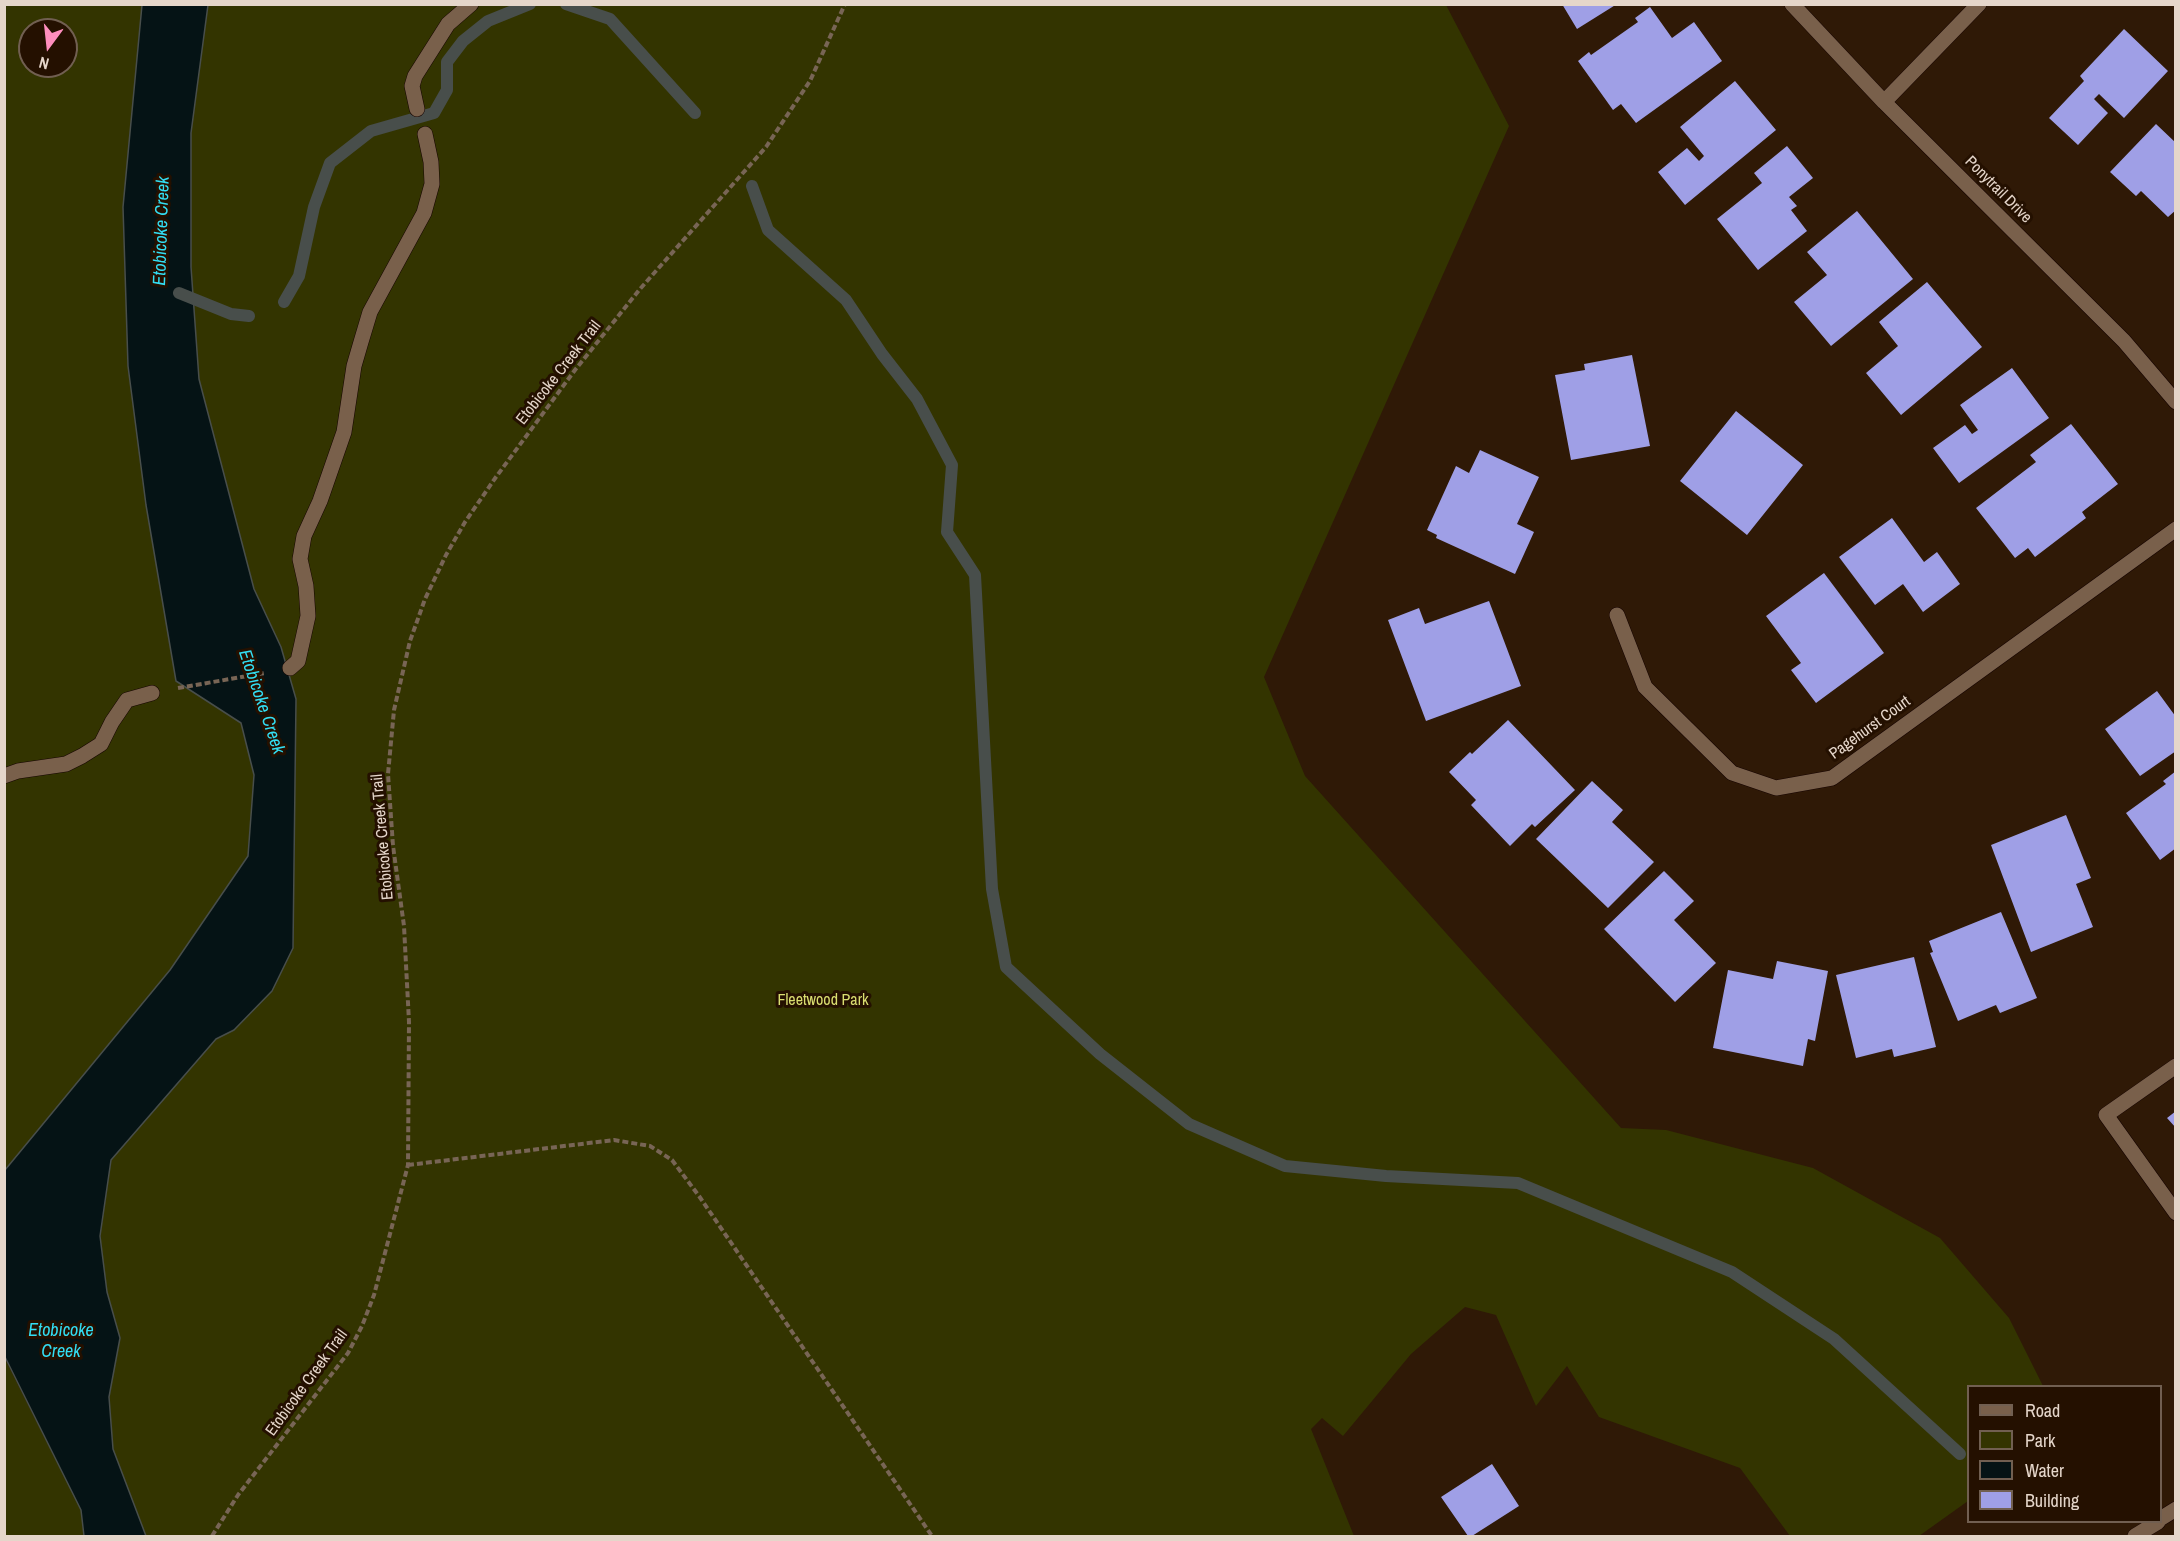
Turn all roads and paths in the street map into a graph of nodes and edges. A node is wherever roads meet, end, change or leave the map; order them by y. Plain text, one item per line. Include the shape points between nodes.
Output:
1 (471, 4) edge
2 (845, 4) edge
3 (1792, 4) edge
4 (1979, 4) edge
5 (1884, 102) junction
6 (417, 109) dead end
7 (425, 134) dead end
8 (2175, 402) edge
9 (2175, 529) edge
10 (1617, 615) dead end
11 (290, 669) joint
12 (152, 693) joint
13 (4, 776) edge
14 (2175, 1066) edge
15 (408, 1165) junction
16 (2175, 1213) edge
17 (2175, 1509) edge
18 (2162, 1518) edge
19 (2154, 1523) edge
20 (212, 1536) edge
21 (932, 1536) edge
22 (2135, 1536) edge

1 - 6 street via 448,24 415,76 412,86
2 - 15 path, Etobicoke Creek Trail via 810,81 766,147 575,370 465,522 425,599 410,641 394,710 388,774 404,926 409,1022
3 - 5 street, Ponytrail Drive
4 - 5 street
5 - 8 street, Ponytrail Drive via 2124,341
7 - 11 street via 432,184 424,213 370,312 358,350 344,432 304,536 300,559 308,616 298,661
9 - 10 street, Pagehurst Court via 1832,778 1776,788 1732,773 1645,687
11 - 12 path
12 - 13 street via 127,700 101,744 82,756 66,764
14 - 16 street via 2106,1115
15 - 20 path, Etobicoke Creek Trail via 363,1326 348,1353 238,1495
15 - 21 path via 614,1140 650,1146 672,1160
17 - 18 street
19 - 22 street

